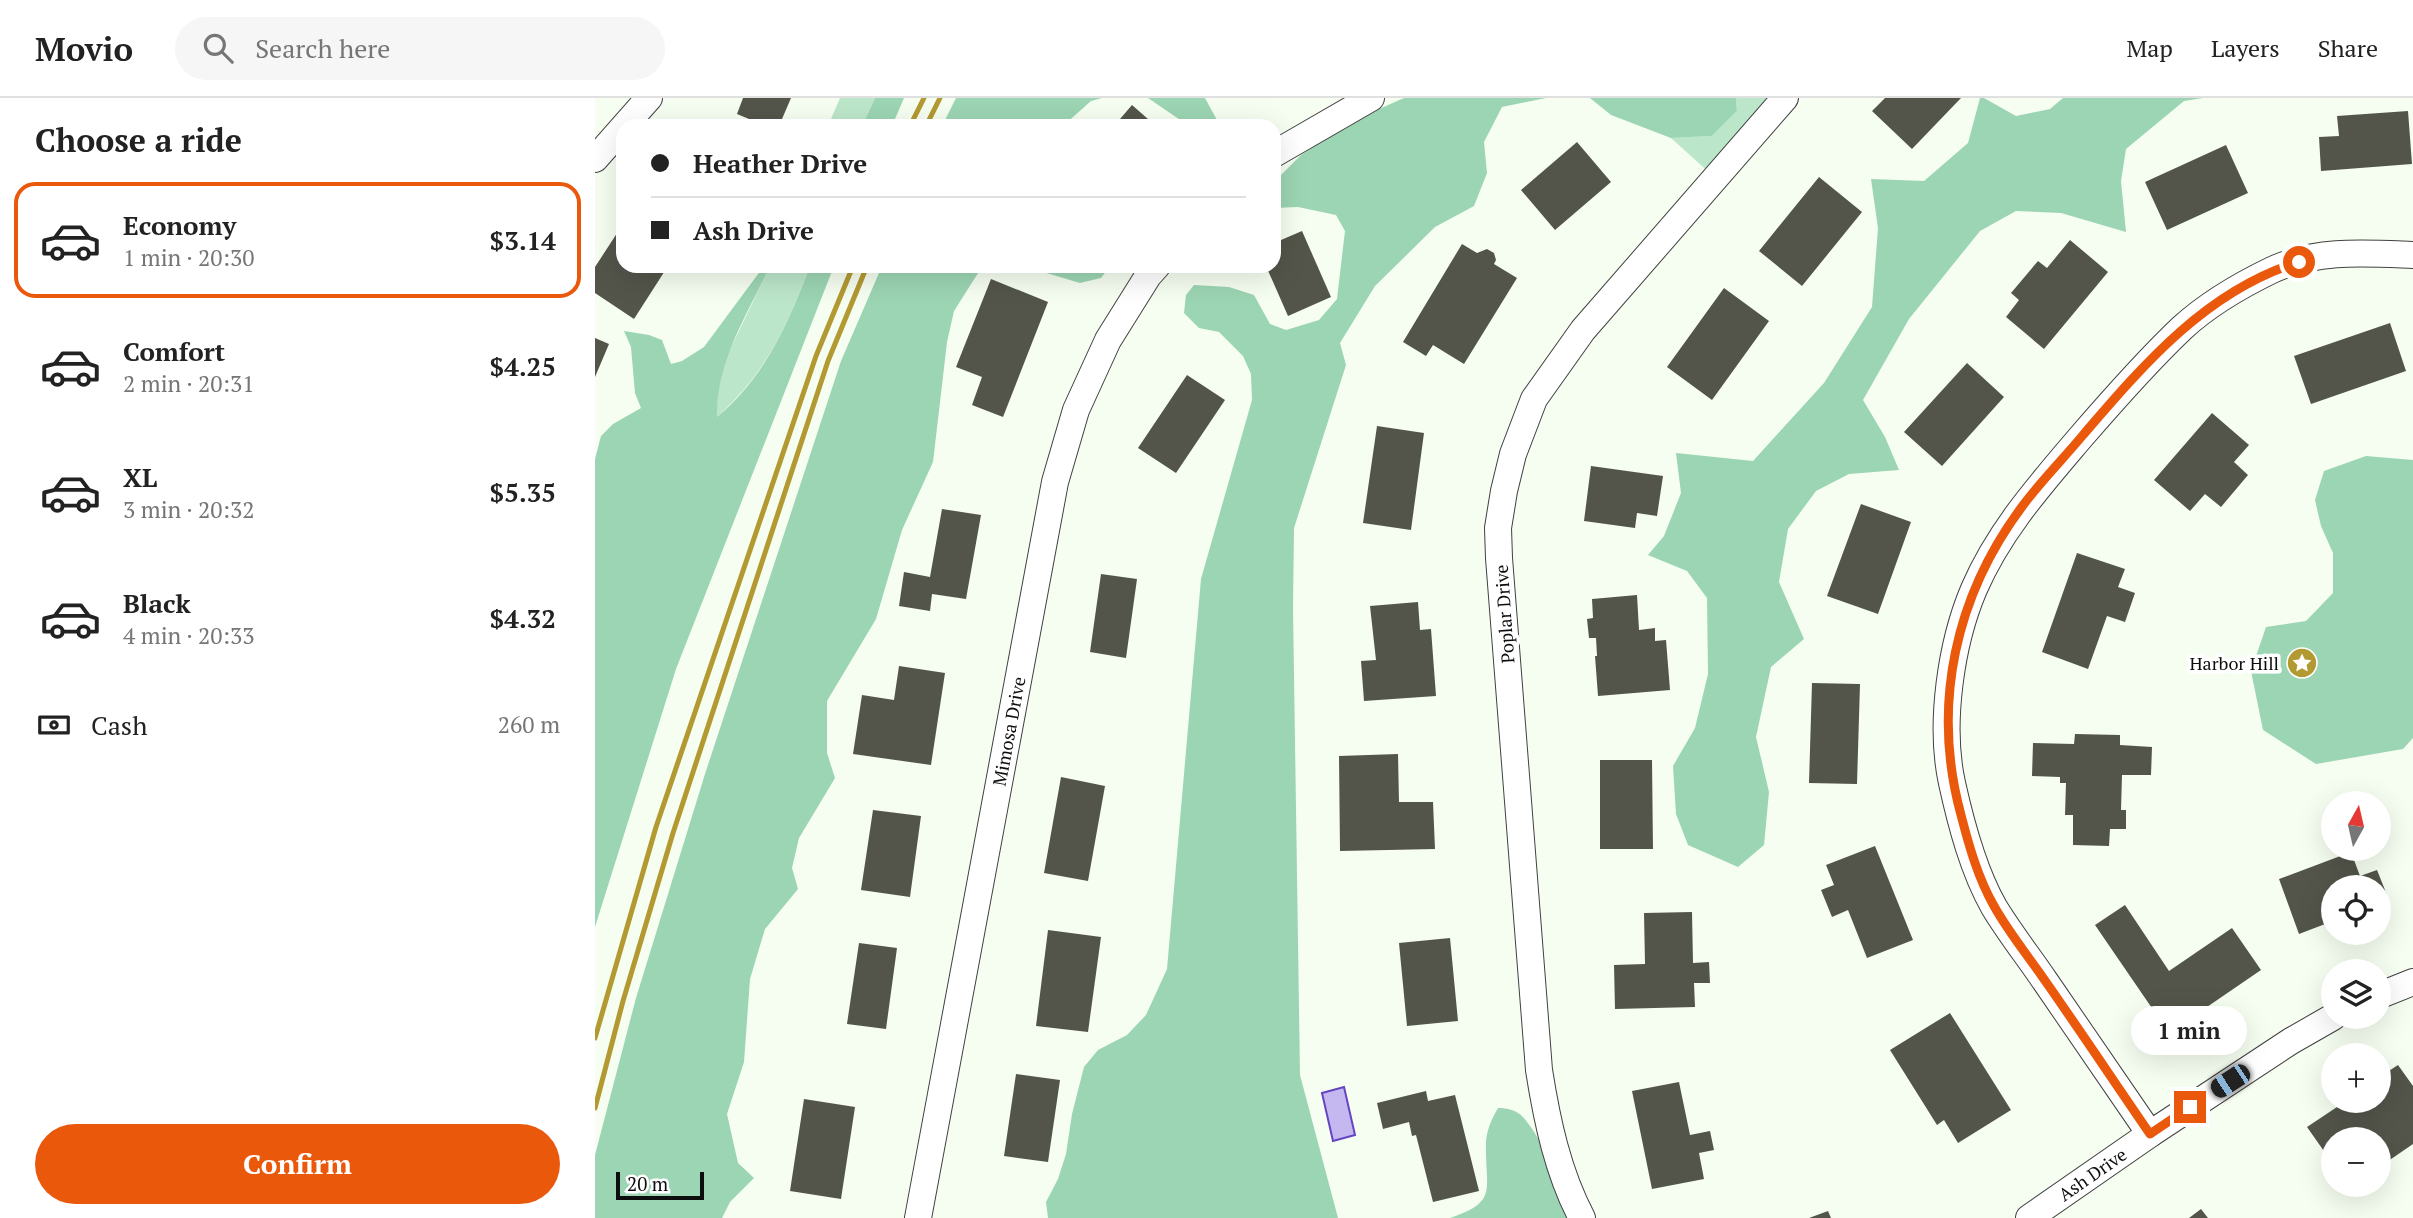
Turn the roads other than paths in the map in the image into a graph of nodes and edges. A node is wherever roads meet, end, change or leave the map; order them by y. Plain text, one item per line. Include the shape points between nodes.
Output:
1 (649, 98) edge
2 (1371, 98) edge
3 (1785, 98) edge
4 (630, 119) edge
5 (616, 135) edge
6 (1281, 150) edge
7 (595, 159) edge
8 (2413, 255) edge
9 (1152, 273) edge
10 (2413, 982) edge
11 (2391, 991) edge
12 (2321, 1024) edge
13 (2150, 1134) junction
14 (918, 1218) edge
15 (1582, 1218) edge
16 (2029, 1218) edge

1 - 4 street
2 - 6 street
3 - 15 street, Poplar Drive via 1583,330 1534,399 1504,491 1499,558 1539,1070 1546,1117
5 - 7 street
8 - 13 street via 2324,254 2274,270 2215,302 2182,328 2024,504 1974,590 1957,642 1947,743 1951,781 1972,854 1994,906
9 - 14 street, Mimosa Drive via 1108,340 1076,410 1055,482
10 - 11 street
12 - 13 street, Ash Drive
13 - 16 street, Ash Drive

